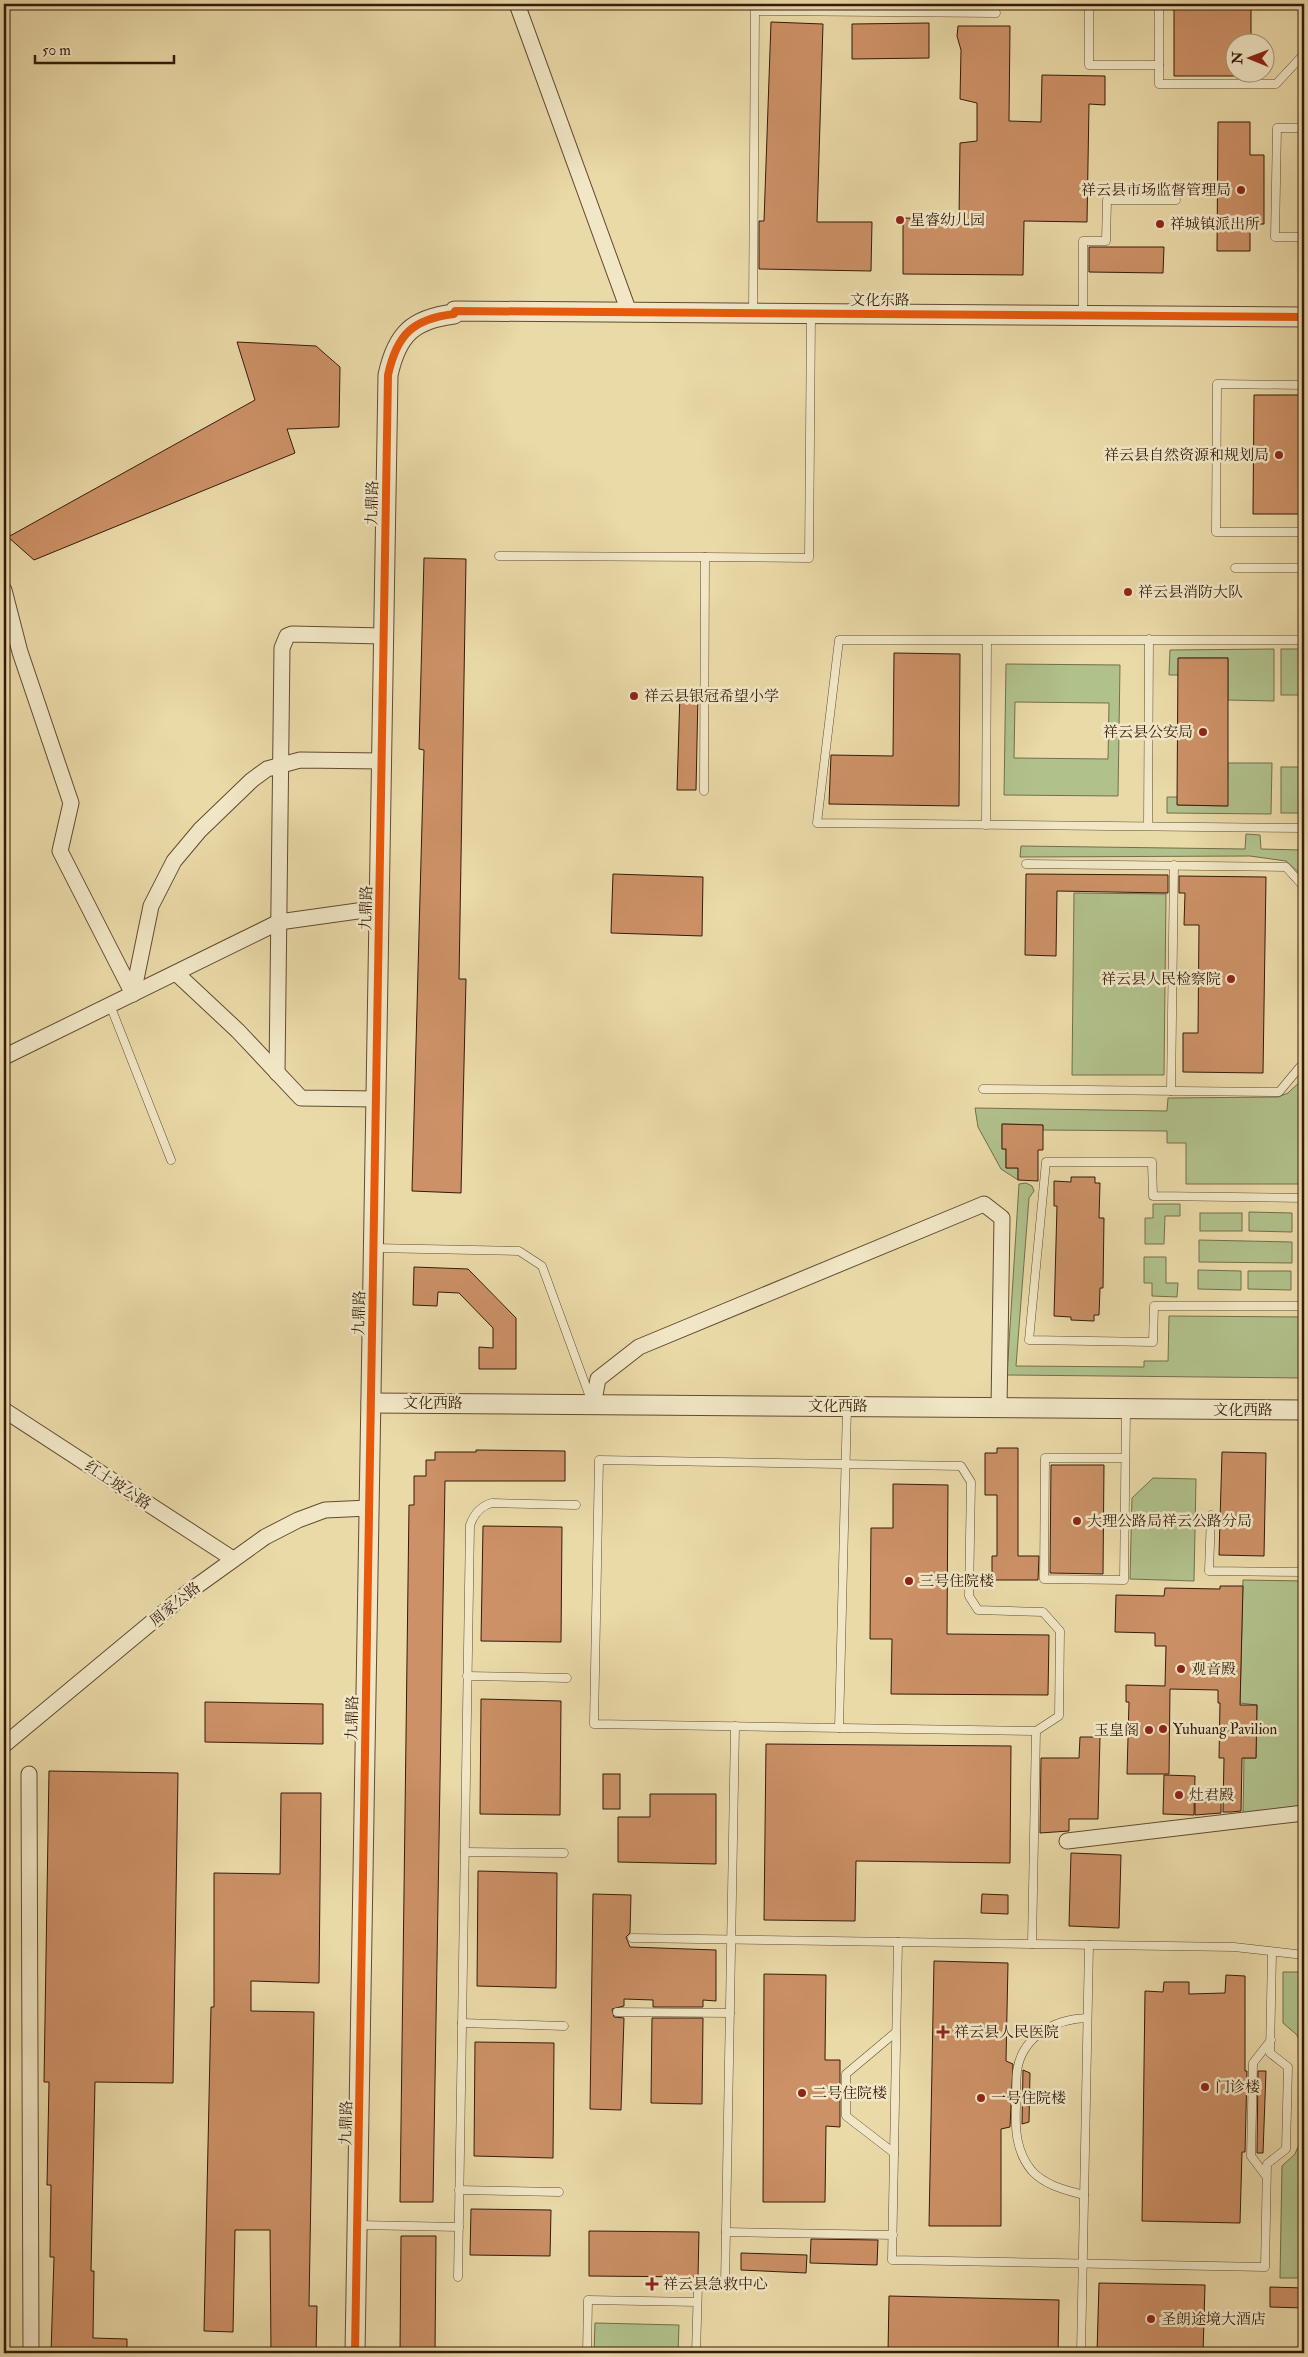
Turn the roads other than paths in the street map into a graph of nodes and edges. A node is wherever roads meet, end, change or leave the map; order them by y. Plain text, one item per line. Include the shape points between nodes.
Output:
1 (517, 4) edge
2 (1088, 4) edge
3 (1159, 4) edge
4 (996, 13) dead end
5 (1304, 54) edge
6 (1159, 65) junction
7 (1304, 128) edge
8 (1176, 200) dead end
9 (1304, 237) edge
10 (455, 311) joint
11 (629, 312) junction
12 (753, 313) junction
13 (810, 314) junction
14 (1083, 315) junction
15 (1304, 317) edge
16 (1304, 385) edge
17 (1304, 532) edge
18 (499, 556) dead end
19 (706, 557) junction
20 (1235, 568) dead end
21 (1304, 568) edge
22 (4, 590) edge
23 (384, 636) junction
24 (1149, 639) junction
25 (1304, 640) edge
26 (987, 641) junction
27 (382, 761) junction
28 (281, 765) junction
29 (704, 792) dead end
30 (986, 825) junction
31 (1148, 826) junction
32 (1304, 828) edge
33 (1026, 864) dead end
34 (1174, 865) junction
35 (1304, 887) edge
36 (379, 908) junction
37 (278, 922) junction
38 (176, 972) junction
39 (133, 994) junction
40 (110, 1005) junction
41 (4, 1057) edge
42 (1304, 1062) edge
43 (277, 1073) junction
44 (983, 1089) dead end
45 (1171, 1091) junction
46 (376, 1099) junction
47 (171, 1160) dead end
48 (1304, 1198) edge
49 (374, 1248) junction
50 (1304, 1306) edge
51 (371, 1403) junction
52 (593, 1405) junction
53 (847, 1406) junction
54 (999, 1408) junction
55 (1126, 1409) junction
56 (4, 1410) edge
57 (1304, 1410) edge
58 (1125, 1458) junction
59 (845, 1464) junction
60 (1304, 1496) edge
61 (576, 1505) dead end
62 (370, 1508) junction
63 (1211, 1515) dead end
64 (233, 1559) junction
65 (467, 1676) junction
66 (567, 1678) dead end
67 (735, 1726) junction
68 (839, 1728) junction
69 (1036, 1731) junction
70 (4, 1745) edge
71 (30, 1774) dead end
72 (1304, 1813) edge
73 (1067, 1841) dead end
74 (465, 1852) junction
75 (564, 1853) dead end
76 (632, 1938) dead end
77 (731, 1939) junction
78 (898, 1942) junction
79 (1032, 1944) junction
80 (1089, 1945) junction
81 (1272, 1953) junction
82 (1304, 1955) edge
83 (617, 2012) dead end
84 (730, 2014) junction
85 (1087, 2018) junction
86 (462, 2023) junction
87 (564, 2026) dead end
88 (896, 2032) junction
89 (1270, 2040) junction
90 (894, 2153) junction
91 (1266, 2176) junction
92 (459, 2190) junction
93 (559, 2192) dead end
94 (1084, 2195) junction
95 (358, 2225) junction
96 (459, 2226) junction
97 (726, 2232) junction
98 (893, 2235) junction
99 (1083, 2264) junction
100 (458, 2278) dead end
101 (697, 2302) junction
102 (31, 2353) edge
103 (356, 2353) edge
104 (587, 2353) edge
105 (696, 2353) edge
106 (1081, 2353) edge

1 - 11 street
2 - 6 lane via 1089,65
3 - 6 lane
4 - 12 lane via 755,12
5 - 6 lane via 1276,84 1159,84
7 - 9 lane via 1277,128 1275,237
8 - 14 lane via 1107,200 1106,241 1083,241
10 - 11 street, 文化东路
10 - 23 street, 九鼎路 via 454,314 420,323 404,335 395,350 388,375
11 - 12 street, 文化东路
12 - 13 street, 文化东路
13 - 14 street, 文化东路
13 - 19 lane via 809,558
14 - 15 street, 文化东路
16 - 17 lane via 1217,384 1216,532
18 - 19 lane
19 - 29 lane
20 - 21 lane
22 - 39 street via 20,652 71,803 60,851
23 - 27 street, 九鼎路
23 - 28 street via 287,636 282,648
24 - 25 lane
24 - 26 lane
24 - 31 lane
26 - 30 lane
26 - 30 lane via 839,640 817,823
27 - 28 street via 300,760
27 - 36 street, 九鼎路
28 - 37 street
28 - 39 street via 267,769 252,780 200,830 174,861 151,906
30 - 31 lane
31 - 32 lane
33 - 34 lane
34 - 35 lane via 1286,867
34 - 45 lane
36 - 37 street
36 - 46 street, 九鼎路
37 - 38 street
37 - 43 street
38 - 39 street
38 - 43 street
39 - 40 street
40 - 41 street
40 - 47 lane
42 - 45 lane via 1279,1092
43 - 46 street via 301,1098
44 - 45 lane
46 - 49 street, 九鼎路
48 - 50 lane via 1152,1196 1152,1162 1046,1162 1029,1340 1153,1342 1154,1306
49 - 51 street, 九鼎路
49 - 52 lane via 519,1251 542,1266
51 - 52 street, 文化西路
51 - 62 street, 九鼎路
52 - 53 street, 文化西路
52 - 54 street via 598,1379 639,1347 984,1204 1002,1218
53 - 54 street, 文化西路
53 - 59 lane
54 - 55 street, 文化西路
55 - 57 street, 文化西路
55 - 58 lane
56 - 64 street, 红土坡公路
58 - 58 lane via 1124,1580 1044,1579 1045,1458
59 - 67 lane via 599,1460 594,1724
59 - 68 lane
59 - 69 lane via 961,1466 971,1482 969,1596 978,1610 1043,1612 1060,1631 1060,1716
60 - 63 lane via 1303,1572 1209,1571
61 - 65 lane via 492,1503 485,1505 473,1517 470,1525
62 - 64 street, 周家公路 via 325,1510 298,1520
62 - 95 street, 九鼎路
64 - 70 street, 周家公路 via 187,1593
65 - 66 lane
65 - 74 lane
67 - 68 lane
67 - 77 lane
68 - 69 lane
69 - 79 lane
71 - 102 street
72 - 73 street
74 - 75 lane
74 - 86 lane
76 - 77 lane
77 - 78 lane
77 - 84 lane
78 - 79 lane
78 - 88 lane
79 - 80 lane
80 - 81 lane via 1234,1947
80 - 85 lane
81 - 82 lane
81 - 89 lane
83 - 84 lane
84 - 97 lane
85 - 94 lane
85 - 94 lane via 1062,2020 1047,2027 1026,2048 1017,2070 1015,2123 1020,2149 1032,2171 1058,2188
86 - 87 lane
86 - 92 lane
88 - 90 lane
88 - 90 lane via 846,2074 846,2116
89 - 91 lane via 1253,2063 1251,2156
89 - 91 lane via 1270,2053 1288,2067 1286,2150 1266,2164
90 - 98 lane
91 - 99 lane via 1265,2267
92 - 93 lane
92 - 96 lane
94 - 99 lane
95 - 96 lane
95 - 103 street, 九鼎路
96 - 100 lane
97 - 98 lane
97 - 101 lane via 725,2285 698,2285
98 - 99 lane via 892,2260
99 - 106 lane
101 - 104 lane via 588,2300
101 - 105 lane

